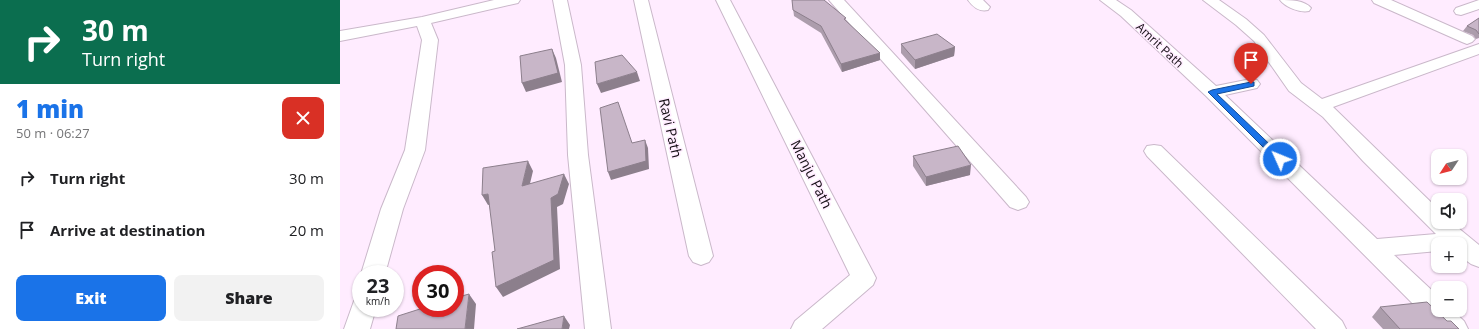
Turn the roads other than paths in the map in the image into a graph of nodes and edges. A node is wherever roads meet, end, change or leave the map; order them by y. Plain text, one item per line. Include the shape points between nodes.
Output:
1 (513, 0) edge
2 (560, 0) edge
3 (641, 0) edge
4 (723, 0) edge
5 (836, 0) edge
6 (1107, 0) edge
7 (1210, 0) edge
8 (1287, 0) edge
9 (1378, 0) edge
10 (489, 2) edge
11 (1479, 4) edge
12 (1304, 8) dead end
13 (1461, 11) dead end
14 (422, 21) junction
15 (340, 36) edge
16 (1473, 44) edge
17 (1251, 84) dead end
18 (1212, 92) junction
19 (1320, 106) junction
20 (1154, 151) dead end
21 (1018, 202) dead end
22 (1453, 237) edge
23 (1431, 243) edge
24 (1372, 248) junction
25 (1467, 249) edge
26 (700, 256) dead end
27 (1479, 258) edge
28 (376, 265) edge
29 (360, 317) edge
30 (357, 329) edge
31 (598, 329) edge
32 (804, 329) edge
33 (1333, 329) edge
34 (1455, 329) edge

1 - 10 street
2 - 31 street via 573,65 578,154
3 - 26 street, Ravi Path
4 - 32 street, Manju Path via 864,278
5 - 21 street
6 - 18 street, Amrit Path via 1126,13
7 - 19 street via 1260,38 1295,87
8 - 12 street
9 - 16 street
10 - 14 street
11 - 13 street
14 - 15 street
14 - 28 street via 430,40 415,150 392,209
16 - 19 street
17 - 18 street
18 - 24 street, Amrit Path
19 - 22 street via 1330,113
20 - 33 street
23 - 24 street
24 - 34 street, Amrit Path
25 - 27 street
29 - 30 street

